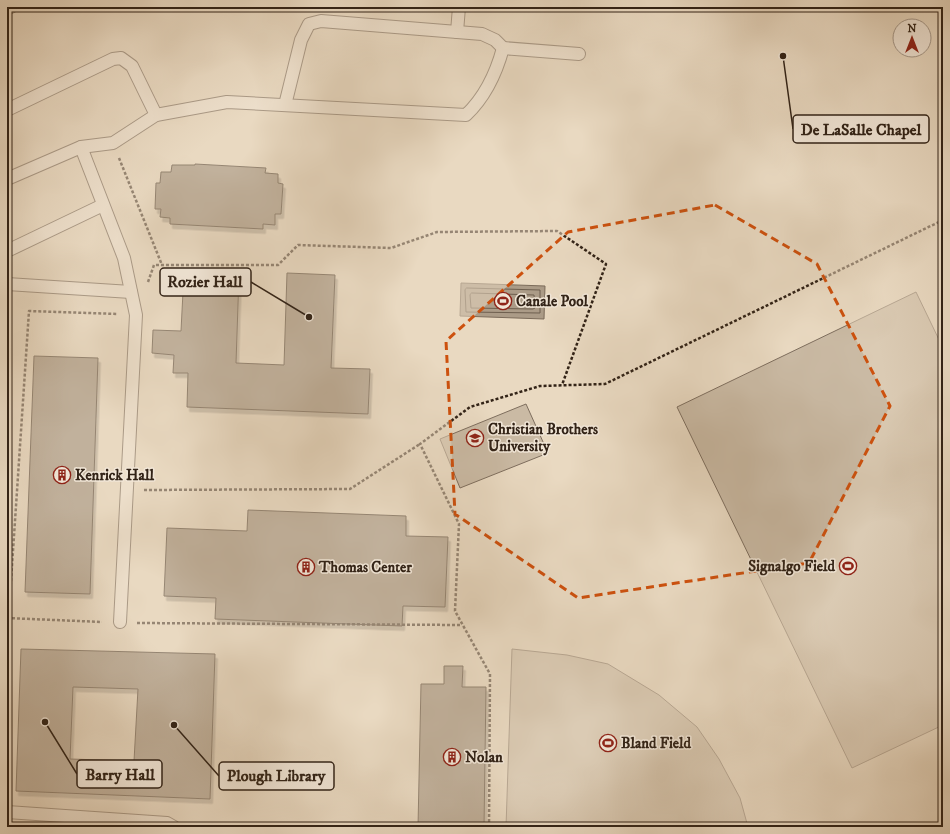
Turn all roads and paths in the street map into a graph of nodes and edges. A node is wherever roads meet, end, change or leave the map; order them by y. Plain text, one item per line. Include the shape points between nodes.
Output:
1 (459, 7) edge
2 (457, 32) junction
3 (503, 48) junction
4 (579, 54) dead end
5 (285, 105) junction
6 (7, 110) edge
7 (156, 115) junction
8 (113, 143) junction
9 (81, 147) junction
10 (7, 179) edge
11 (103, 205) junction
12 (943, 220) edge
13 (7, 251) edge
14 (162, 265) junction
15 (7, 284) edge
16 (146, 286) dead end
17 (131, 292) junction
18 (136, 315) junction
19 (562, 385) junction
20 (420, 444) junction
21 (136, 490) dead end
22 (8, 618) edge
23 (120, 622) junction
24 (463, 625) junction
25 (7, 641) edge
26 (7, 812) edge
27 (134, 824) edge
28 (174, 827) edge
29 (489, 827) edge

1 - 2 lane
2 - 3 lane via 482,34 495,40
2 - 5 lane via 321,21 309,24 301,40
3 - 4 lane
3 - 5 lane via 498,68 482,97 466,115
5 - 7 lane via 227,102
6 - 7 lane via 113,59 122,58 132,66
7 - 8 lane
8 - 9 lane
8 - 14 path
9 - 10 lane
9 - 11 lane
11 - 13 lane
11 - 17 lane via 124,258
12 - 19 path via 604,384
14 - 16 path via 154,265
14 - 19 path via 278,265 298,245 391,248 437,232 557,231 606,264
15 - 17 lane
17 - 18 lane
18 - 22 path via 28,311
18 - 23 lane
19 - 20 path via 540,386 470,408
20 - 21 path via 350,489
20 - 24 path via 458,524 455,611
22 - 23 path
22 - 25 path
23 - 24 path
24 - 29 path via 490,674
26 - 27 lane
27 - 28 lane via 167,823

